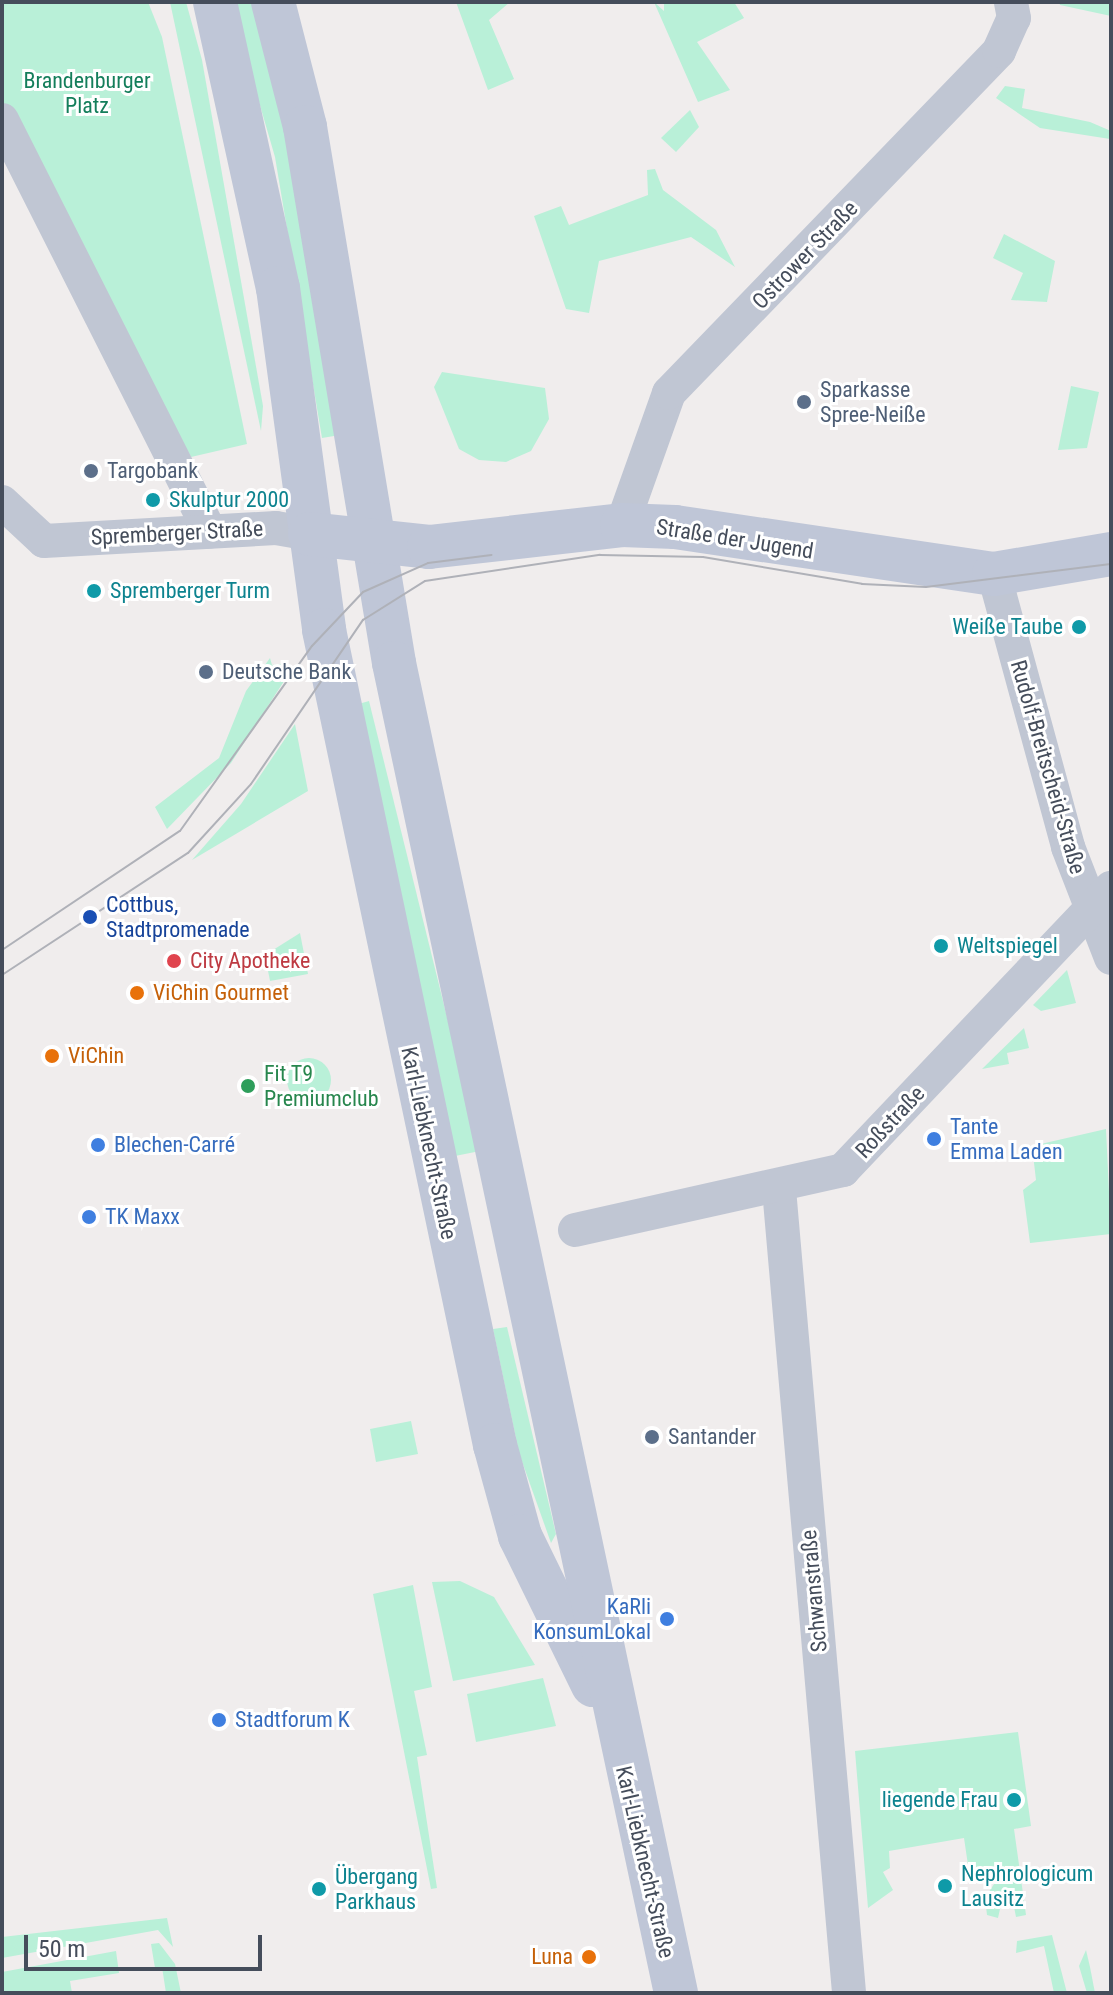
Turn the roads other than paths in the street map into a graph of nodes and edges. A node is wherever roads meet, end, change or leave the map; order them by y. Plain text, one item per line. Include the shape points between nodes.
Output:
1 (215, 2) edge
2 (273, 2) edge
3 (1011, 2) edge
4 (2, 120) edge
5 (2, 502) edge
6 (622, 525) junction
7 (210, 531) junction
8 (310, 534) junction
9 (377, 544) junction
10 (1111, 554) edge
11 (994, 574) junction
12 (1100, 896) edge
13 (1111, 958) edge
14 (779, 1189) junction
15 (575, 1230) dead end
16 (615, 1731) junction
17 (676, 1993) edge
18 (849, 1993) edge

1 - 8 main road via 278,288
2 - 9 main road via 305,127
3 - 6 street, Ostrower Straße via 1014,18 999,51 669,393
4 - 7 street
5 - 7 street, Spremberger Straße via 44,541
6 - 9 main road, Straße der Jugend via 429,547
6 - 11 main road, Straße der Jugend
7 - 8 street, Spremberger Straße
8 - 9 main road, Straße der Jugend
8 - 16 main road, Karl-Liebknecht-Straße via 495,1445 520,1536
9 - 16 main road, Karl-Liebknecht-Straße via 394,663
10 - 11 main road, Straße der Jugend
11 - 12 street, Rudolf-Breitscheid-Straße
12 - 13 street, Rudolf-Breitscheid-Straße
12 - 14 street, Roßstraße via 864,1153 843,1170
14 - 15 street, Roßstraße
14 - 18 street, Schwanstraße
16 - 17 main road, Karl-Liebknecht-Straße

